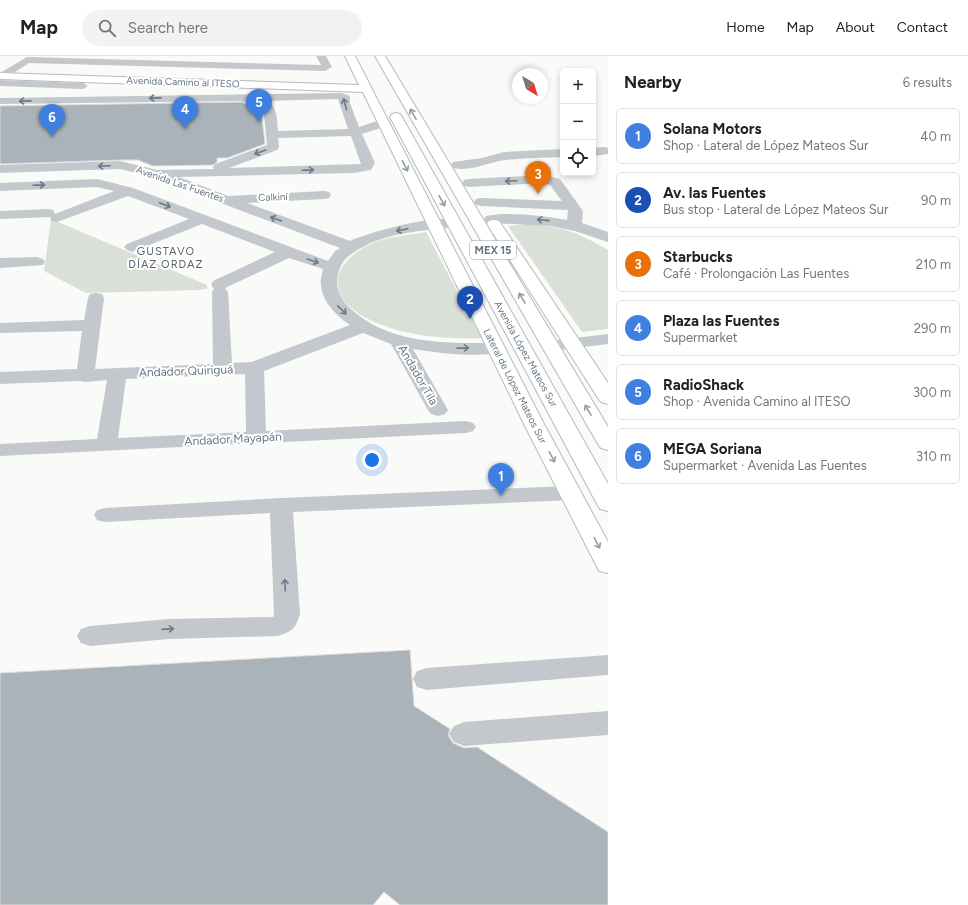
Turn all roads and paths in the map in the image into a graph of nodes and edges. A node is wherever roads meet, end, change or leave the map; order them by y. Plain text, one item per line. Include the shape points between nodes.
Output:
1 (321, 56) edge
2 (350, 56) edge
3 (363, 56) edge
4 (380, 56) edge
5 (28, 58) edge
6 (183, 60) edge
7 (400, 69) dead end
8 (2, 75) edge
9 (172, 79) junction
10 (205, 82) junction
11 (364, 84) junction
12 (151, 88) junction
13 (221, 90) junction
14 (400, 91) junction
15 (236, 96) junction
16 (0, 101) edge
17 (427, 112) dead end
18 (383, 122) junction
19 (272, 135) junction
20 (357, 137) junction
21 (391, 138) junction
22 (560, 153) edge
23 (458, 165) junction
24 (83, 166) junction
25 (0, 169) edge
26 (143, 170) junction
27 (157, 174) junction
28 (469, 183) junction
29 (76, 184) junction
30 (0, 187) edge
31 (128, 191) junction
32 (324, 195) dead end
33 (223, 199) junction
34 (481, 202) junction
35 (572, 206) junction
36 (0, 215) edge
37 (202, 219) junction
38 (490, 219) junction
39 (454, 223) junction
40 (434, 224) junction
41 (574, 225) junction
42 (608, 237) edge
43 (352, 247) junction
44 (132, 248) dead end
45 (288, 252) junction
46 (37, 262) dead end
47 (0, 263) edge
48 (331, 267) junction
49 (96, 298) dead end
50 (92, 325) junction
51 (364, 326) junction
52 (0, 328) edge
53 (607, 339) edge
54 (398, 340) junction
55 (572, 343) junction
56 (550, 346) junction
57 (496, 348) junction
58 (254, 368) junction
59 (223, 370) junction
60 (117, 374) junction
61 (85, 376) junction
62 (0, 378) edge
63 (608, 398) edge
64 (438, 410) dead end
65 (466, 427) dead end
66 (256, 438) junction
67 (608, 444) edge
68 (106, 445) junction
69 (0, 450) edge
70 (571, 493) junction
71 (608, 504) edge
72 (281, 505) junction
73 (105, 515) dead end
74 (608, 565) edge
75 (90, 636) dead end
76 (608, 665) edge
77 (427, 679) dead end
78 (608, 723) edge
79 (464, 734) dead end

1 - 6 street via 327,67 325,68
2 - 11 main road, Lateral de López Mateos Sur
3 -> 39 main road, Avenida López Mateos Sur / MEX 15
4 - 14 main road, Avenida López Mateos Sur / MEX 15
5 - 6 street
5 - 8 street
6 - 9 street
7 - 14 main road
8 - 9 main road, Avenida Camino al ITESO
8 - 12 street
9 - 10 main road, Avenida Camino al ITESO
9 - 11 main road, Avenida Camino al ITESO via 345,80
9 - 12 street
10 - 11 main road, Avenida Camino al ITESO
10 - 13 street
11 - 18 main road, Lateral de López Mateos Sur
12 - 13 street
13 - 15 street
56 -> 14 main road, Avenida López Mateos Sur / MEX 15
15 -> 16 street
15 - 19 street via 267,106
20 -> 15 street via 344,97
17 - 23 main road
18 - 20 street
18 - 21 main road, Lateral de López Mateos Sur
19 - 20 street
19 -> 26 street via 272,148 222,166
20 - 21 street
27 -> 20 street via 366,167 368,163
21 -> 40 main road, Lateral de López Mateos Sur
22 - 23 street via 504,156
23 - 28 main road
24 - 25 street, Avenida Las Fuentes
26 -> 24 street, Avenida Las Fuentes via 120,165
24 - 29 street via 87,175
26 - 27 street, Avenida Las Fuentes
27 - 33 street, Avenida Las Fuentes
28 - 34 main road
35 -> 28 street via 557,183 548,180
30 -> 29 street, Avenida Las Fuentes
29 - 31 street, Avenida Las Fuentes via 105,184
31 - 36 street via 52,216
31 -> 37 street, Avenida Las Fuentes
32 - 33 street, Calkiní
43 -> 33 street, Avenida Las Fuentes
34 - 35 street
34 - 38 main road
35 - 41 street via 576,211
37 - 44 street
37 - 45 street, Avenida Las Fuentes
41 -> 38 street via 535,220
38 - 55 main road
39 - 40 street
39 - 71 main road, Avenida López Mateos Sur / MEX 15
40 -> 43 street via 392,232
40 - 57 main road, Lateral de López Mateos Sur
41 - 42 street
43 - 48 street via 337,258
45 -> 48 street, Avenida Las Fuentes
45 - 59 street via 220,288
46 - 47 street
48 -> 51 street via 328,279 330,291 337,304
49 - 50 street
50 - 52 street
50 - 61 street
51 - 54 street
51 - 58 street, Andador Quiriguá
53 - 55 street
54 -> 57 street via 432,347
54 - 64 street, Andador Tila
55 - 56 street
55 - 63 main road
67 -> 56 main road, Avenida López Mateos Sur / MEX 15
57 -> 70 main road, Lateral de López Mateos Sur
58 - 59 street, Andador Quiriguá
58 - 66 street
59 - 60 street, Andador Quiriguá
60 - 61 street, Andador Quiriguá
60 - 68 street
61 - 62 street, Andador Quiriguá
65 - 66 street, Andador Mayapán
66 - 68 street, Andador Mayapán
68 - 69 street, Andador Mayapán
70 - 72 street
70 -> 74 main road, Lateral de López Mateos Sur
72 - 73 street
75 -> 72 street via 169,629 278,626 284,623 287,614
76 - 77 street
78 - 79 street

